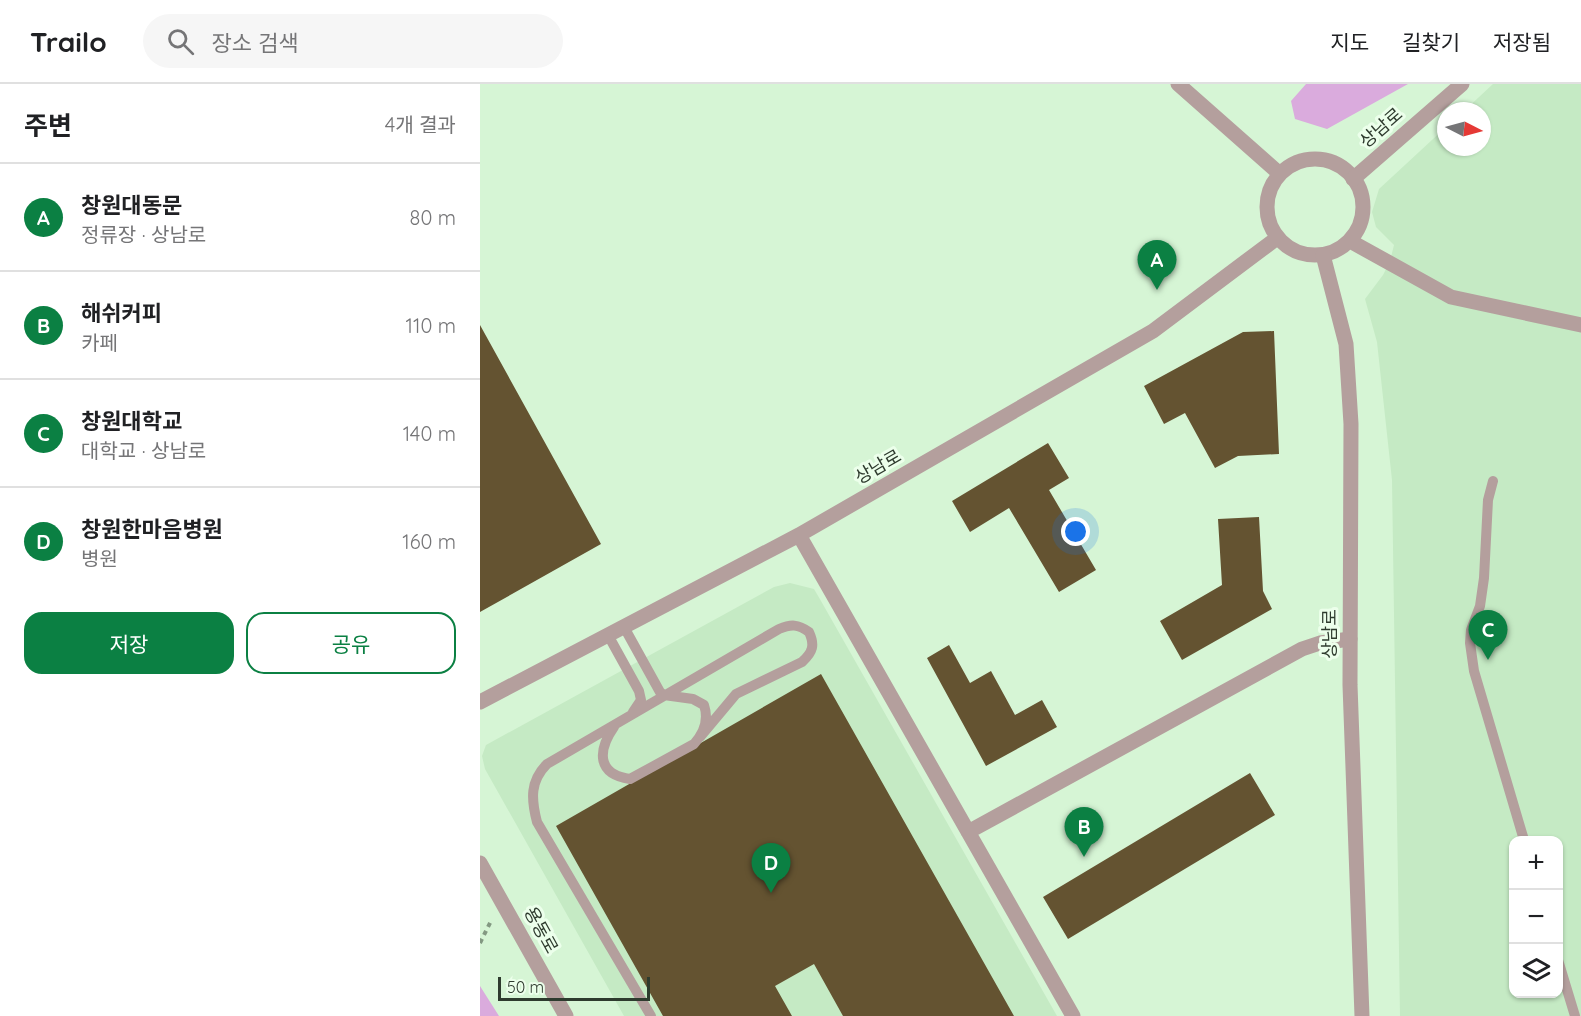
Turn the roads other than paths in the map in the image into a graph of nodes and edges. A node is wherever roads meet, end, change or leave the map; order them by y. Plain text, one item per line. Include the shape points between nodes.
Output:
1 (1178, 84) edge
2 (1462, 84) edge
3 (1280, 174) junction
4 (1353, 179) junction
5 (1277, 238) junction
6 (1350, 241) junction
7 (1323, 255) junction
8 (1581, 325) edge
9 (1493, 480) dead end
10 (799, 535) junction
11 (624, 627) junction
12 (608, 635) junction
13 (1350, 639) junction
14 (664, 695) junction
15 (480, 702) edge
16 (617, 723) junction
17 (700, 737) junction
18 (968, 832) junction
19 (1523, 836) edge
20 (480, 863) edge
21 (1563, 976) edge
22 (566, 1016) edge
23 (651, 1016) edge
24 (1073, 1016) edge
25 (1362, 1016) edge
26 (1575, 1016) edge

1 - 3 street
2 - 4 street, 상남로
3 - 4 street via 1302,160 1318,159 1334,163
3 - 5 street via 1268,195 1266,211
4 - 6 street via 1362,198 1363,213
5 - 7 street via 1293,251
5 - 10 street, 상남로 via 1153,331
6 - 7 street
6 - 8 street via 1451,297
7 - 13 street, 상남로 via 1346,344 1351,424
9 - 19 lane via 1488,500 1484,578 1470,643 1474,671
10 - 11 street, 상남로
10 - 18 street
11 - 12 street, 상남로
11 - 14 lane via 654,684
12 - 15 street, 상남로
12 - 16 lane via 639,691 640,700 635,711
13 - 18 street via 1302,650
13 - 25 street, 상남로
14 - 16 lane
14 - 17 lane via 693,699 704,705 707,714
14 - 17 lane via 778,629 791,624 809,632 813,648 810,655 736,694
16 - 17 lane via 602,750 603,761 618,777 637,777
16 - 23 lane via 548,764 538,774 533,807 537,822
18 - 24 street
20 - 22 street, 용동로
21 - 26 lane

